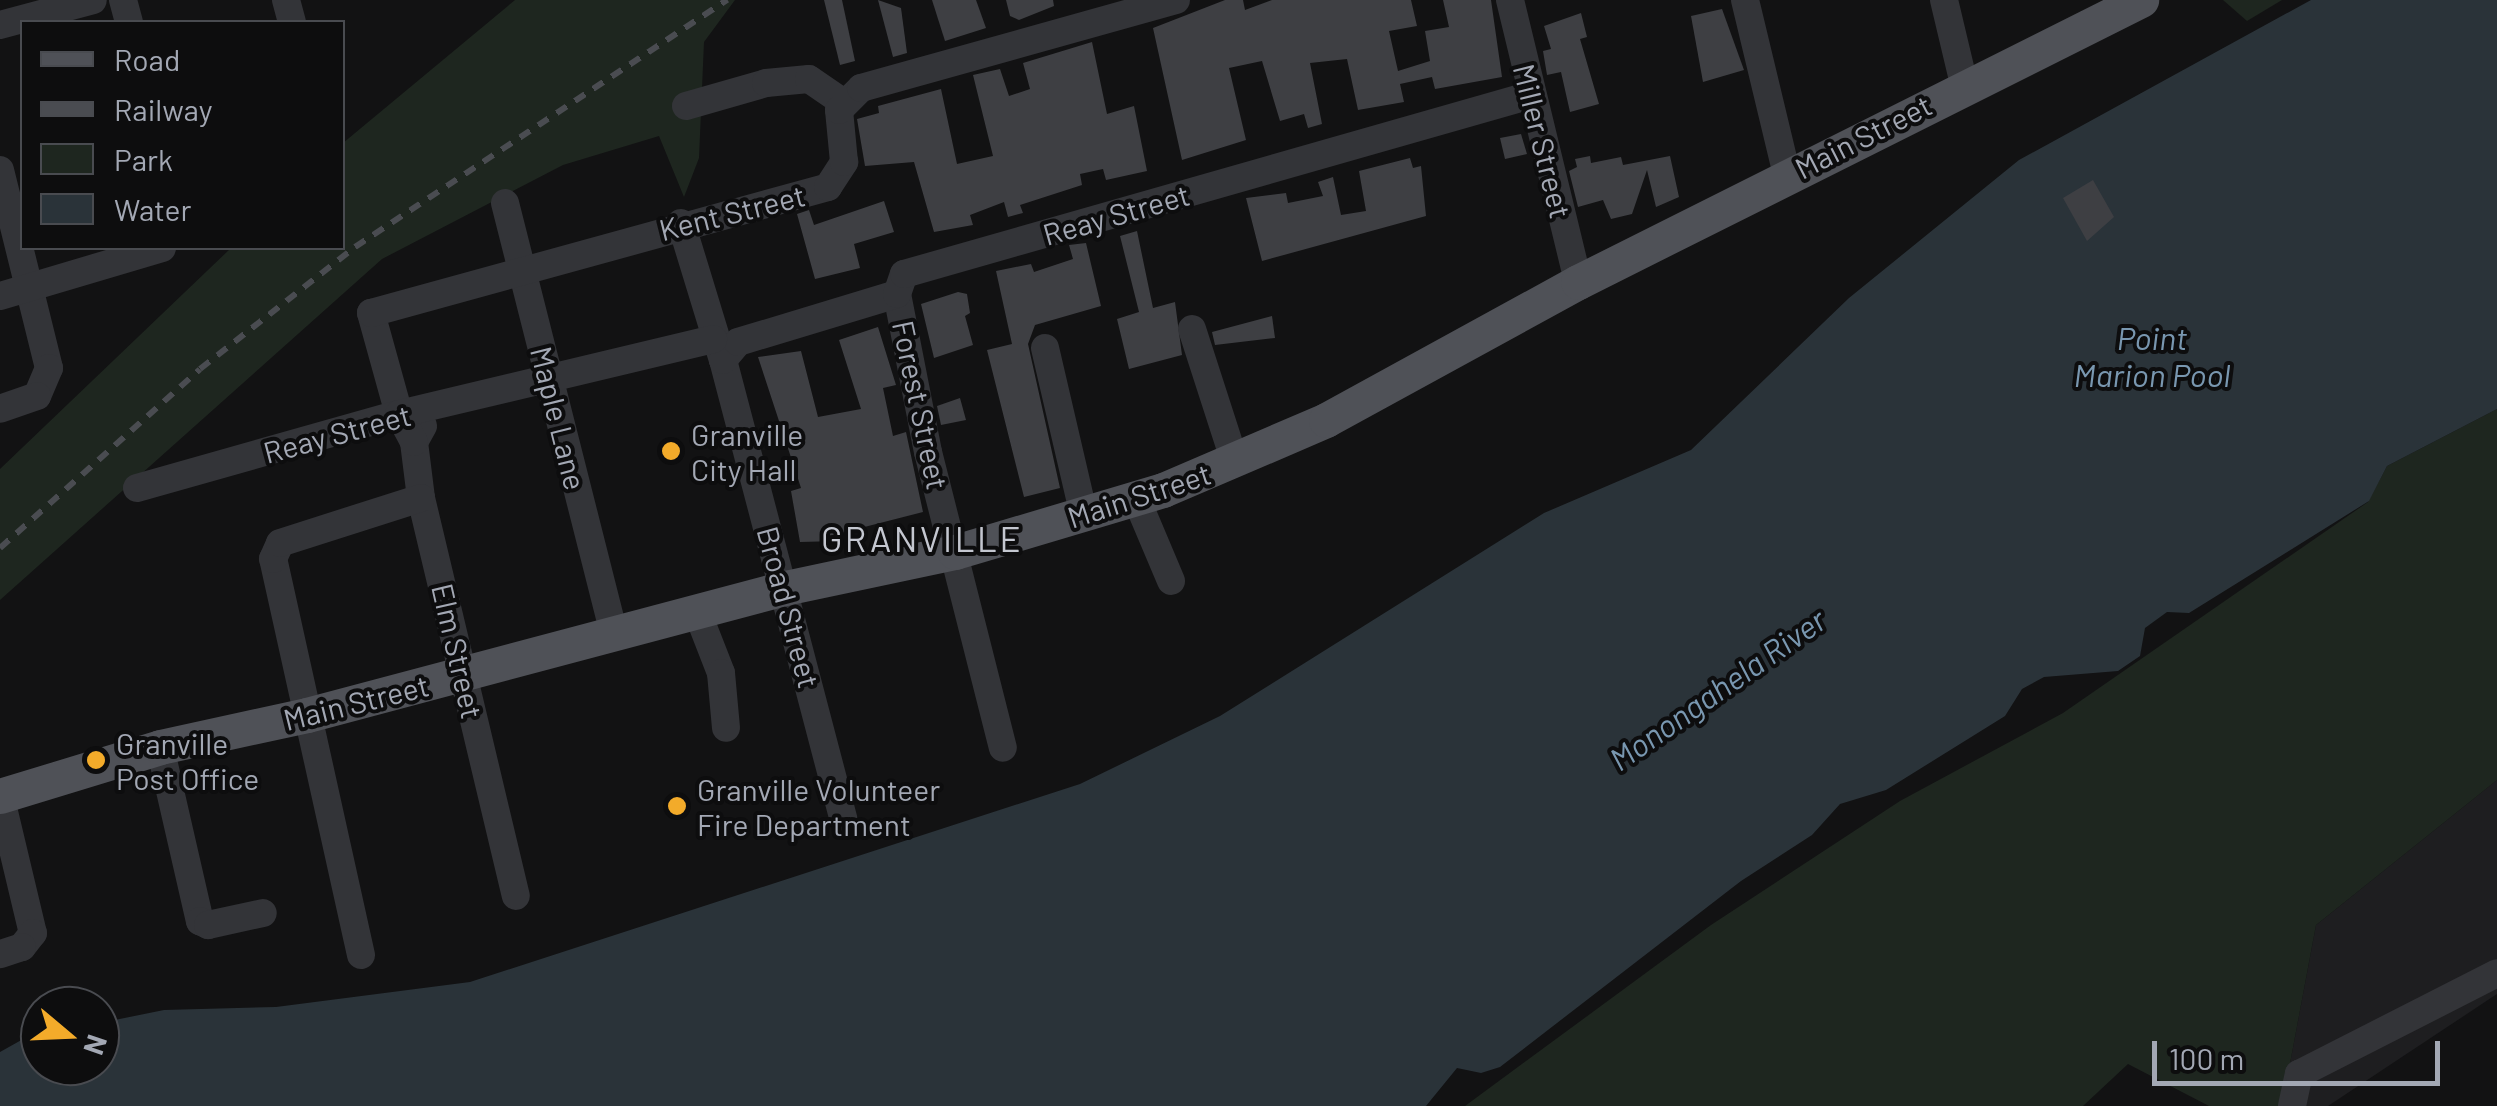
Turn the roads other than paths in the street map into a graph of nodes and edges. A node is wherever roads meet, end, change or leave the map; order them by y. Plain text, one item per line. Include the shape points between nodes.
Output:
1 (92, 0) edge
2 (1176, 0) edge
3 (1510, 0) edge
4 (1745, 0) edge
5 (1944, 0) edge
6 (2140, 0) edge
7 (0, 25) edge
8 (1964, 84) junction
9 (1531, 95) junction
10 (844, 103) junction
11 (686, 106) dead end
12 (0, 170) edge
13 (1788, 175) junction
14 (505, 203) dead end
15 (680, 223) junction
16 (20, 248) edge
17 (21, 250) edge
18 (155, 250) edge
19 (522, 273) junction
20 (1578, 282) junction
21 (30, 287) junction
22 (897, 294) junction
23 (0, 296) edge
24 (1192, 329) dead end
25 (1044, 348) dead end
26 (718, 349) junction
27 (548, 378) junction
28 (433, 408) junction
29 (0, 409) edge
30 (398, 414) junction
31 (414, 442) junction
32 (1235, 462) junction
33 (137, 488) dead end
34 (421, 498) junction
35 (1136, 498) junction
36 (1084, 515) junction
37 (956, 552) junction
38 (1171, 582) dead end
39 (785, 588) junction
40 (698, 614) junction
41 (614, 634) junction
42 (465, 675) junction
43 (308, 715) junction
44 (726, 728) dead end
45 (160, 746) junction
46 (1003, 748) dead end
47 (0, 796) edge
48 (843, 819) dead end
49 (516, 896) dead end
50 (263, 913) dead end
51 (0, 954) edge
52 (361, 955) dead end
53 (2497, 974) edge
54 (2292, 1106) edge

1 - 7 street
2 - 10 street via 861,88
3 - 9 street, Miller Street
4 - 13 street
5 - 8 street
6 - 8 main road, Main Street
8 - 13 main road, Main Street
9 - 20 street, Miller Street
9 - 22 street, Reay Street via 904,274
10 - 11 street via 808,78
10 - 15 street, Kent Street via 844,162 828,187
12 - 16 street
13 - 20 main road, Main Street
14 - 19 street, Maple Lane
15 - 19 street, Kent Street
15 - 26 street, Broad Street
17 - 21 street
18 - 21 street
19 - 27 street, Maple Lane
19 - 30 street, Kent Street via 371,313
20 - 32 main road, Main Street
21 - 23 street
21 - 29 street via 50,368 47,385 37,396
22 - 26 street, Reay Street
22 - 37 street, Forest Street
24 - 32 street
25 - 36 street
26 - 27 street, Reay Street
26 - 39 street, Broad Street
27 - 28 street, Reay Street
27 - 41 street, Maple Lane
28 - 30 street, Reay Street
28 - 31 street
30 - 31 street
30 - 33 street, Reay Street
31 - 34 street, Elm Street
32 - 35 main road, Main Street
34 - 42 street, Elm Street
34 - 43 street via 280,543 273,559
35 - 36 main road, Main Street
35 - 38 street
36 - 37 main road, Main Street
37 - 39 main road, Main Street
37 - 46 street, Forest Street
39 - 40 main road, Main Street
39 - 48 street, Broad Street
40 - 41 main road, Main Street
40 - 44 street via 720,673
41 - 42 main road, Main Street
42 - 43 main road, Main Street
42 - 49 street, Elm Street
43 - 45 main road, Main Street
43 - 52 street
45 - 47 main road, Main Street
45 - 50 street via 200,921
47 - 51 street via 33,933 22,946
53 - 54 street via 2299,1074

